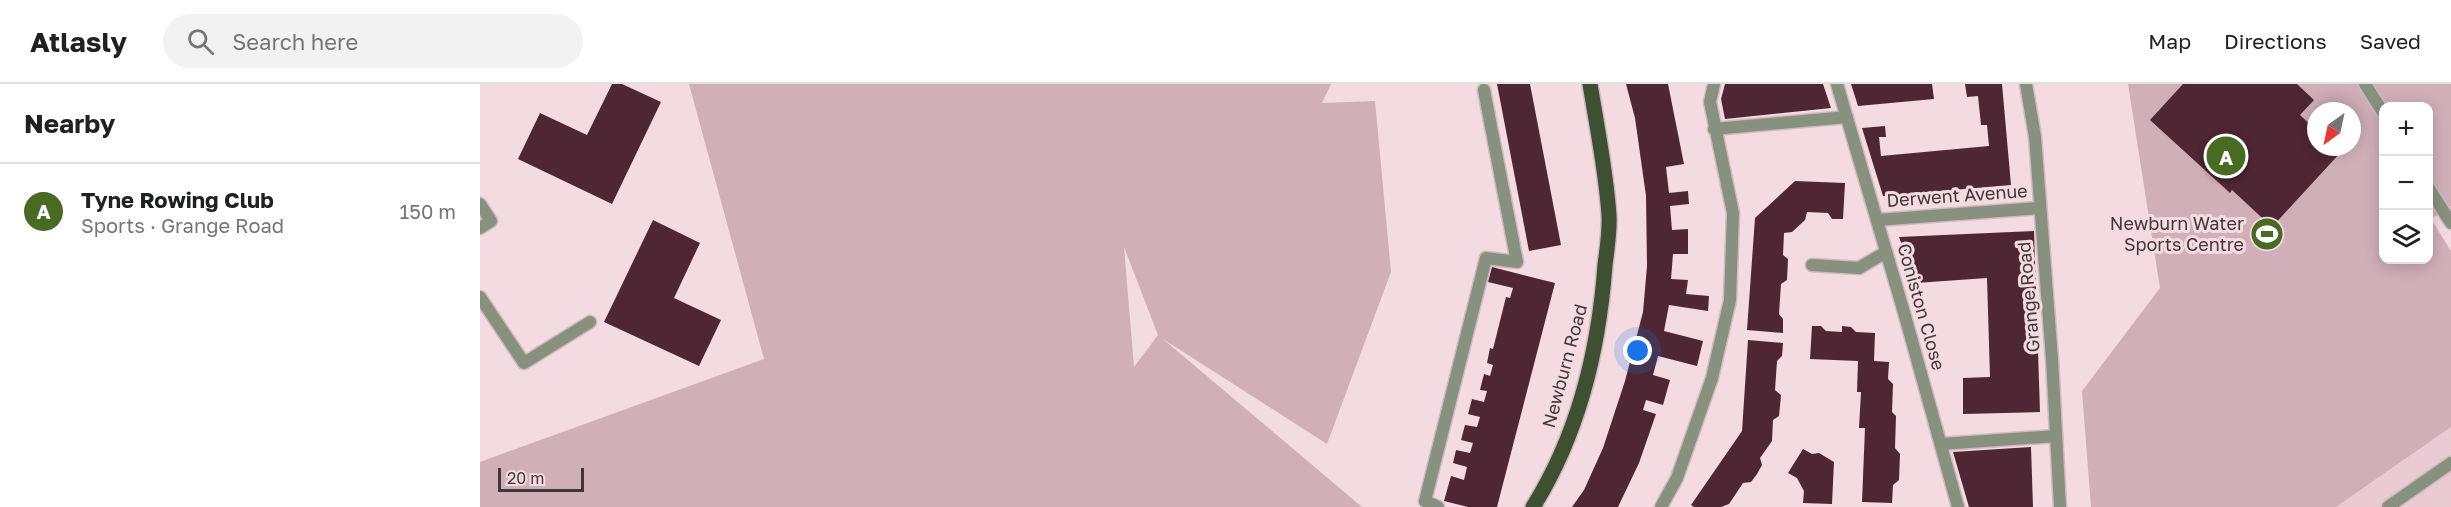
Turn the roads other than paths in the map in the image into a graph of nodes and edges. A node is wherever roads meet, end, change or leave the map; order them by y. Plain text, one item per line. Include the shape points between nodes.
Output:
1 (1590, 84) edge
2 (1714, 84) edge
3 (1837, 84) edge
4 (2026, 84) edge
5 (2365, 84) edge
6 (1484, 90) dead end
7 (2379, 106) edge
8 (1847, 117) junction
9 (1714, 129) junction
10 (2433, 195) edge
11 (480, 204) edge
12 (2039, 208) junction
13 (1878, 220) junction
14 (2451, 223) edge
15 (480, 228) edge
16 (1886, 252) junction
17 (1812, 265) dead end
18 (480, 297) edge
19 (590, 322) dead end
20 (2056, 436) junction
21 (1941, 444) junction
22 (2451, 463) edge
23 (1438, 507) edge
24 (1533, 507) edge
25 (1661, 507) edge
26 (1958, 507) edge
27 (2060, 507) edge
28 (2388, 507) edge

1 - 24 main road, Newburn Road via 1609,217 1602,314 1575,415
2 - 9 street via 1710,102
3 - 8 street, Coniston Close
4 - 12 street, Grange Road via 2035,137
5 - 7 street
6 - 23 street via 1517,262 1486,258 1425,501
8 - 9 street
8 - 13 street, Coniston Close
9 - 25 street via 1732,213 1730,300 1713,378 1677,478
10 - 14 street
11 - 15 street via 491,221
12 - 13 street, Derwent Avenue
12 - 20 street, Grange Road
13 - 16 street, Coniston Close
16 - 17 street via 1859,267
16 - 21 street, Coniston Close
18 - 19 street via 524,363
20 - 21 street
20 - 27 street, Grange Road
21 - 26 street, Coniston Close
22 - 28 street

